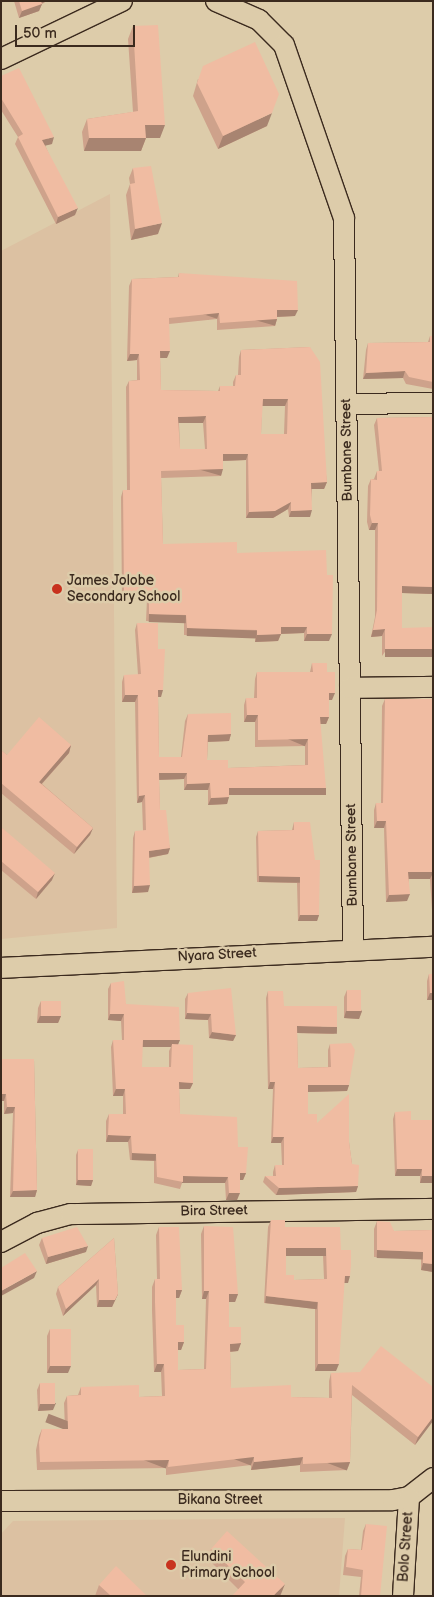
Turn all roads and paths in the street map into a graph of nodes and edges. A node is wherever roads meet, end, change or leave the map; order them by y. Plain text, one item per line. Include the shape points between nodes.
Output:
1 (122, 1) edge
2 (216, 1) edge
3 (1, 59) edge
4 (347, 404) junction
5 (433, 404) edge
6 (433, 687) edge
7 (350, 688) junction
8 (433, 947) edge
9 (353, 948) junction
10 (1, 968) edge
11 (433, 1208) edge
12 (1, 1242) edge
13 (433, 1478) edge
14 (409, 1497) junction
15 (1, 1500) edge
16 (403, 1596) edge

1 - 3 street
2 - 4 street, Bumbane Street via 259,20 284,45 340,199 346,242
4 - 5 street
4 - 7 street, Bumbane Street
6 - 7 street
7 - 9 street, Bumbane Street
8 - 9 street, Nyara Street
9 - 10 street, Nyara Street
11 - 12 street, Bira Street via 71,1214 37,1223
13 - 14 street
14 - 15 street, Bikana Street
14 - 16 street, Bolo Street

